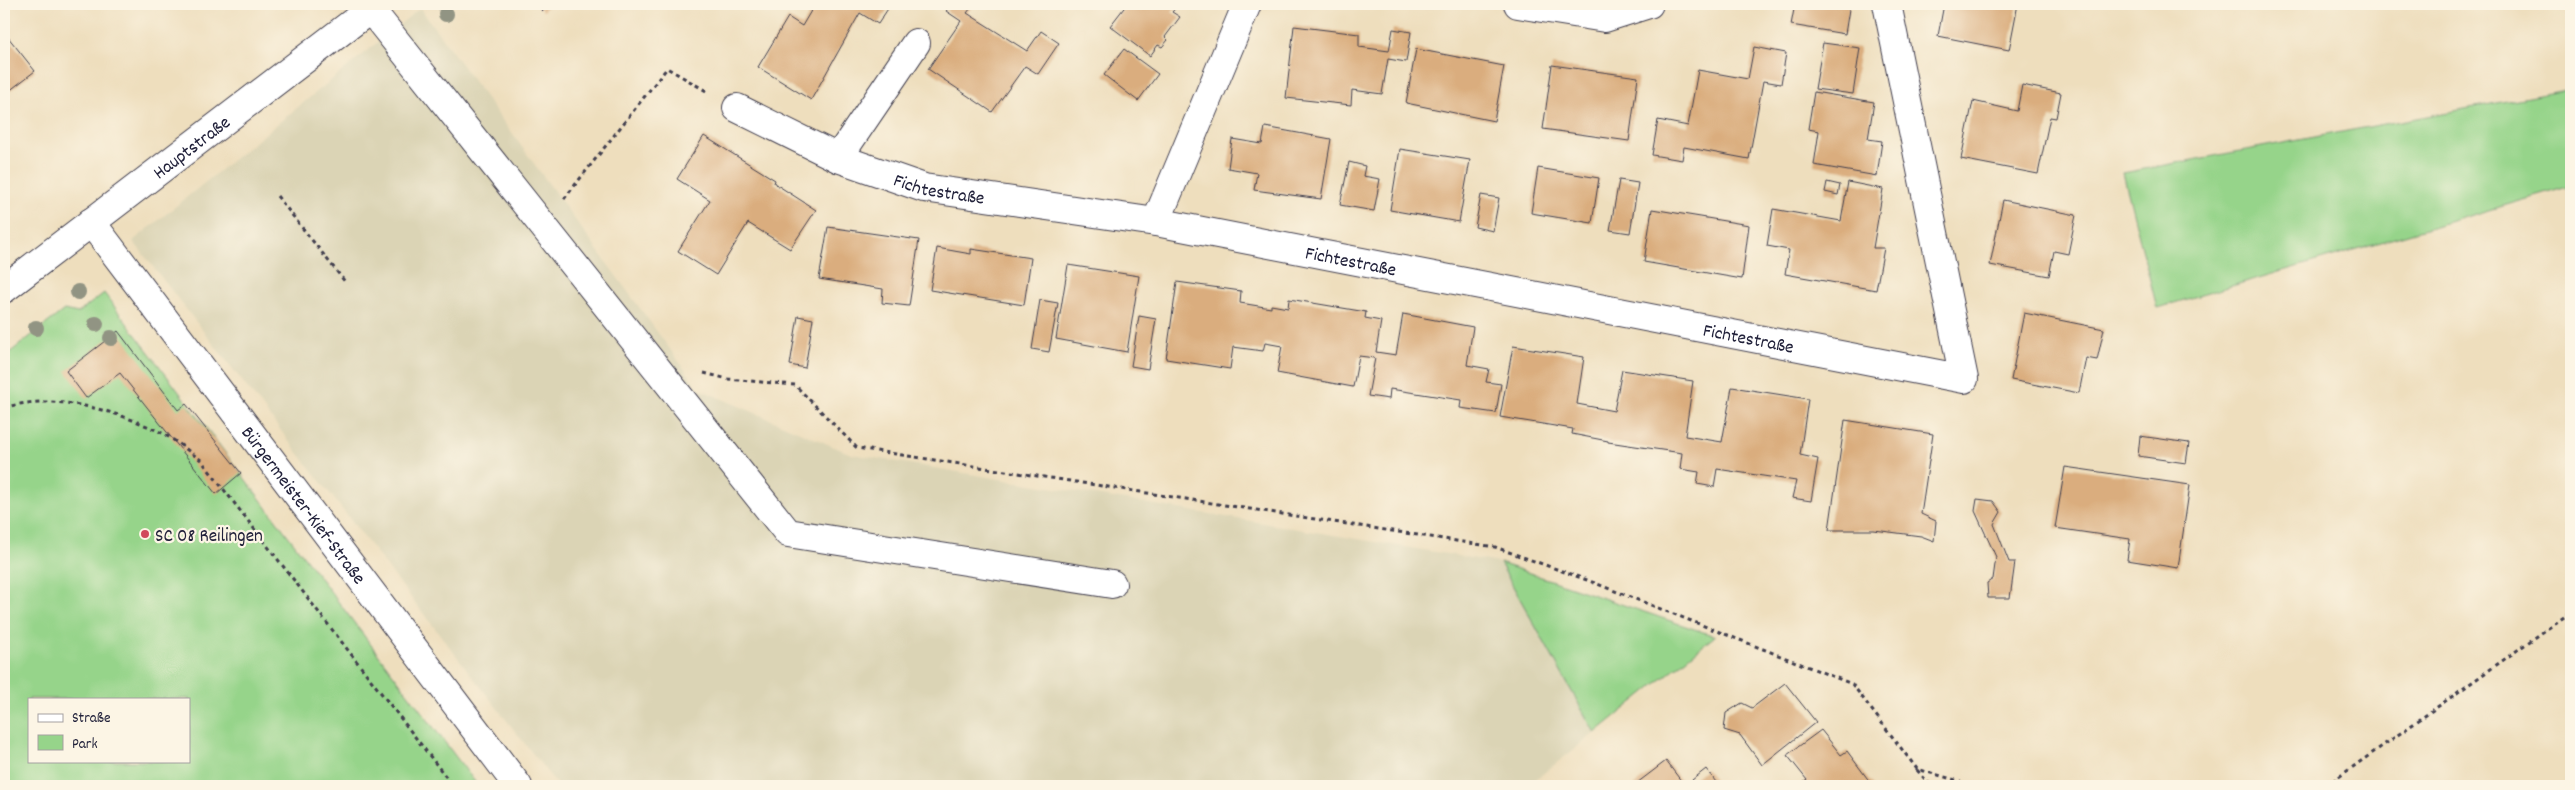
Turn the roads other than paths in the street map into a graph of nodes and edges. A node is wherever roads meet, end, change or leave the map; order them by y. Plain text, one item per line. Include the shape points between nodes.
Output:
1 (1247, 4) edge
2 (1518, 4) edge
3 (1649, 4) edge
4 (1887, 4) edge
5 (374, 7) edge
6 (916, 43) dead end
7 (737, 108) road end
8 (838, 158) junction
9 (91, 222) junction
10 (1156, 222) junction
11 (4, 288) edge
12 (1112, 584) dead end
13 (518, 786) edge

1 - 10 street
2 - 3 street via 1605,18
4 - 10 street, Fichtestraße via 1964,379
5 - 9 street, Hauptstraße
5 - 12 street via 542,227 788,533
6 - 8 street
7 - 8 street, Fichtestraße
8 - 10 street, Fichtestraße via 924,188
9 - 11 street, Hauptstraße
9 - 13 street, Bürgermeister-Kief-Straße

